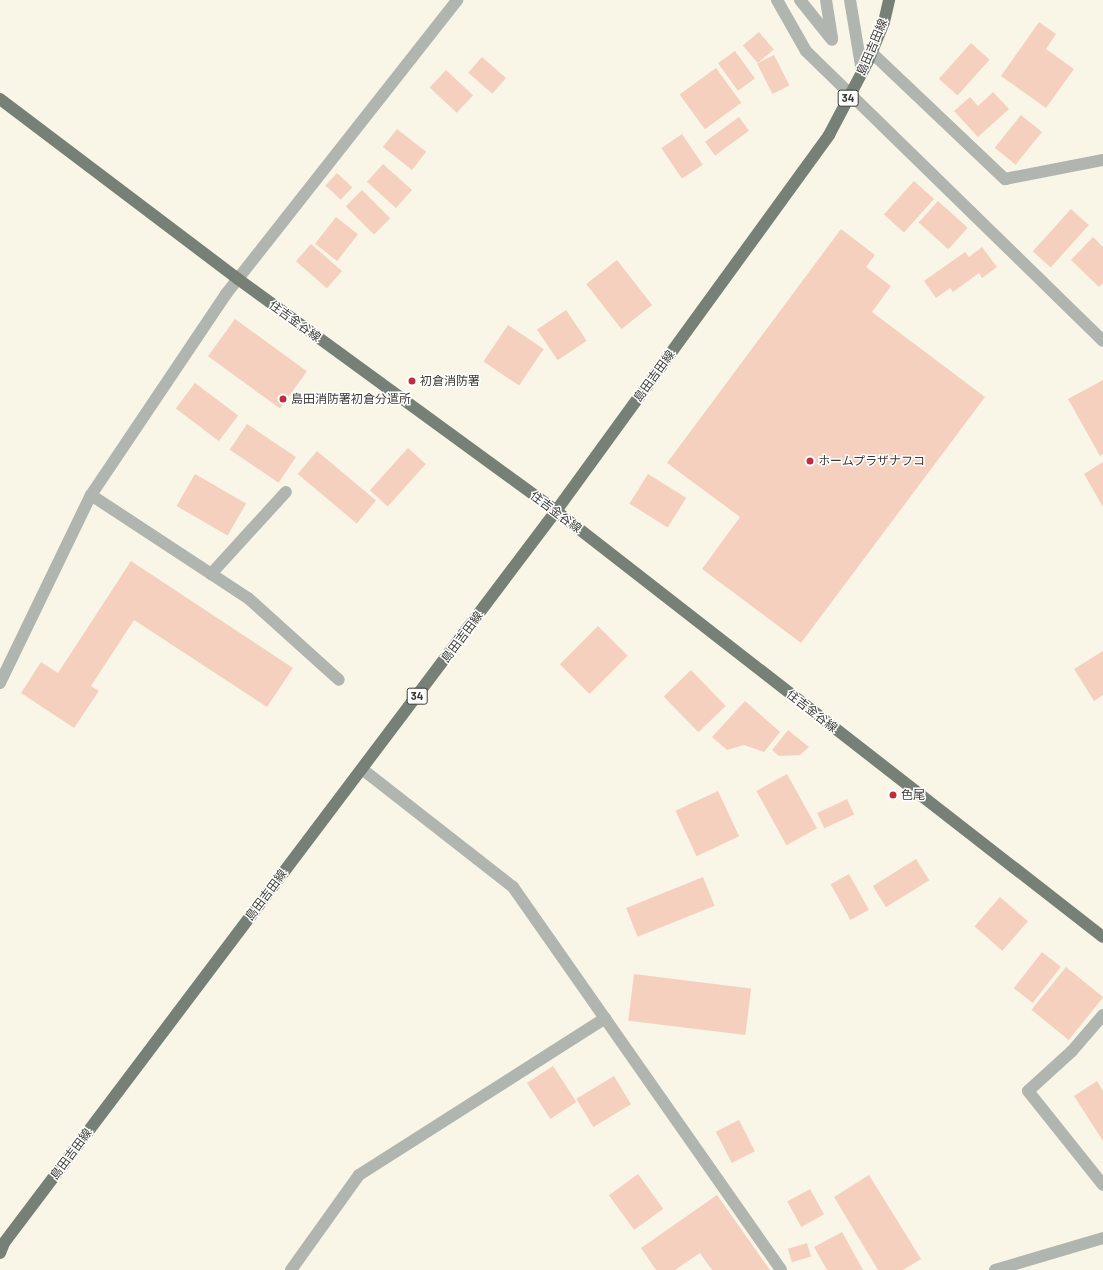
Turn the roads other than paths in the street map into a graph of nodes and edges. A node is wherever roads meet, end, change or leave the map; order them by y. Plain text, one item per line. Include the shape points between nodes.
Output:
1 (457, 0) edge
2 (777, 0) edge
3 (800, 0) edge
4 (826, 0) edge
5 (850, 0) edge
6 (889, 0) edge
7 (867, 62) junction
8 (0, 99) edge
9 (1103, 160) edge
10 (238, 279) junction
11 (1103, 340) edge
12 (286, 492) dead end
13 (91, 495) junction
14 (556, 511) junction
15 (211, 574) junction
16 (339, 680) dead end
17 (0, 683) edge
18 (362, 769) junction
19 (1103, 938) edge
20 (1103, 1015) edge
21 (605, 1018) junction
22 (1103, 1185) edge
23 (1103, 1238) edge
24 (0, 1253) edge
25 (291, 1270) edge
26 (781, 1270) edge
27 (995, 1270) edge

1 - 10 street
2 - 11 street via 806,51
3 - 4 street via 832,40
5 - 7 street
6 - 7 main road, 島田吉田線 / 34 via 884,22
7 - 9 street via 1005,179
7 - 14 main road, 島田吉田線 / 34 via 829,135
8 - 10 main road, 住吉金谷線
10 - 13 street
10 - 14 main road, 住吉金谷線
12 - 15 street
13 - 15 street
13 - 17 street
14 - 18 main road, 島田吉田線 / 34
14 - 19 main road, 住吉金谷線
15 - 16 street via 248,598
18 - 21 street via 513,887
18 - 24 main road, 島田吉田線 / 34 via 4,1243
20 - 22 street via 1072,1051 1028,1091
21 - 25 street via 358,1175
21 - 26 street
23 - 27 street

